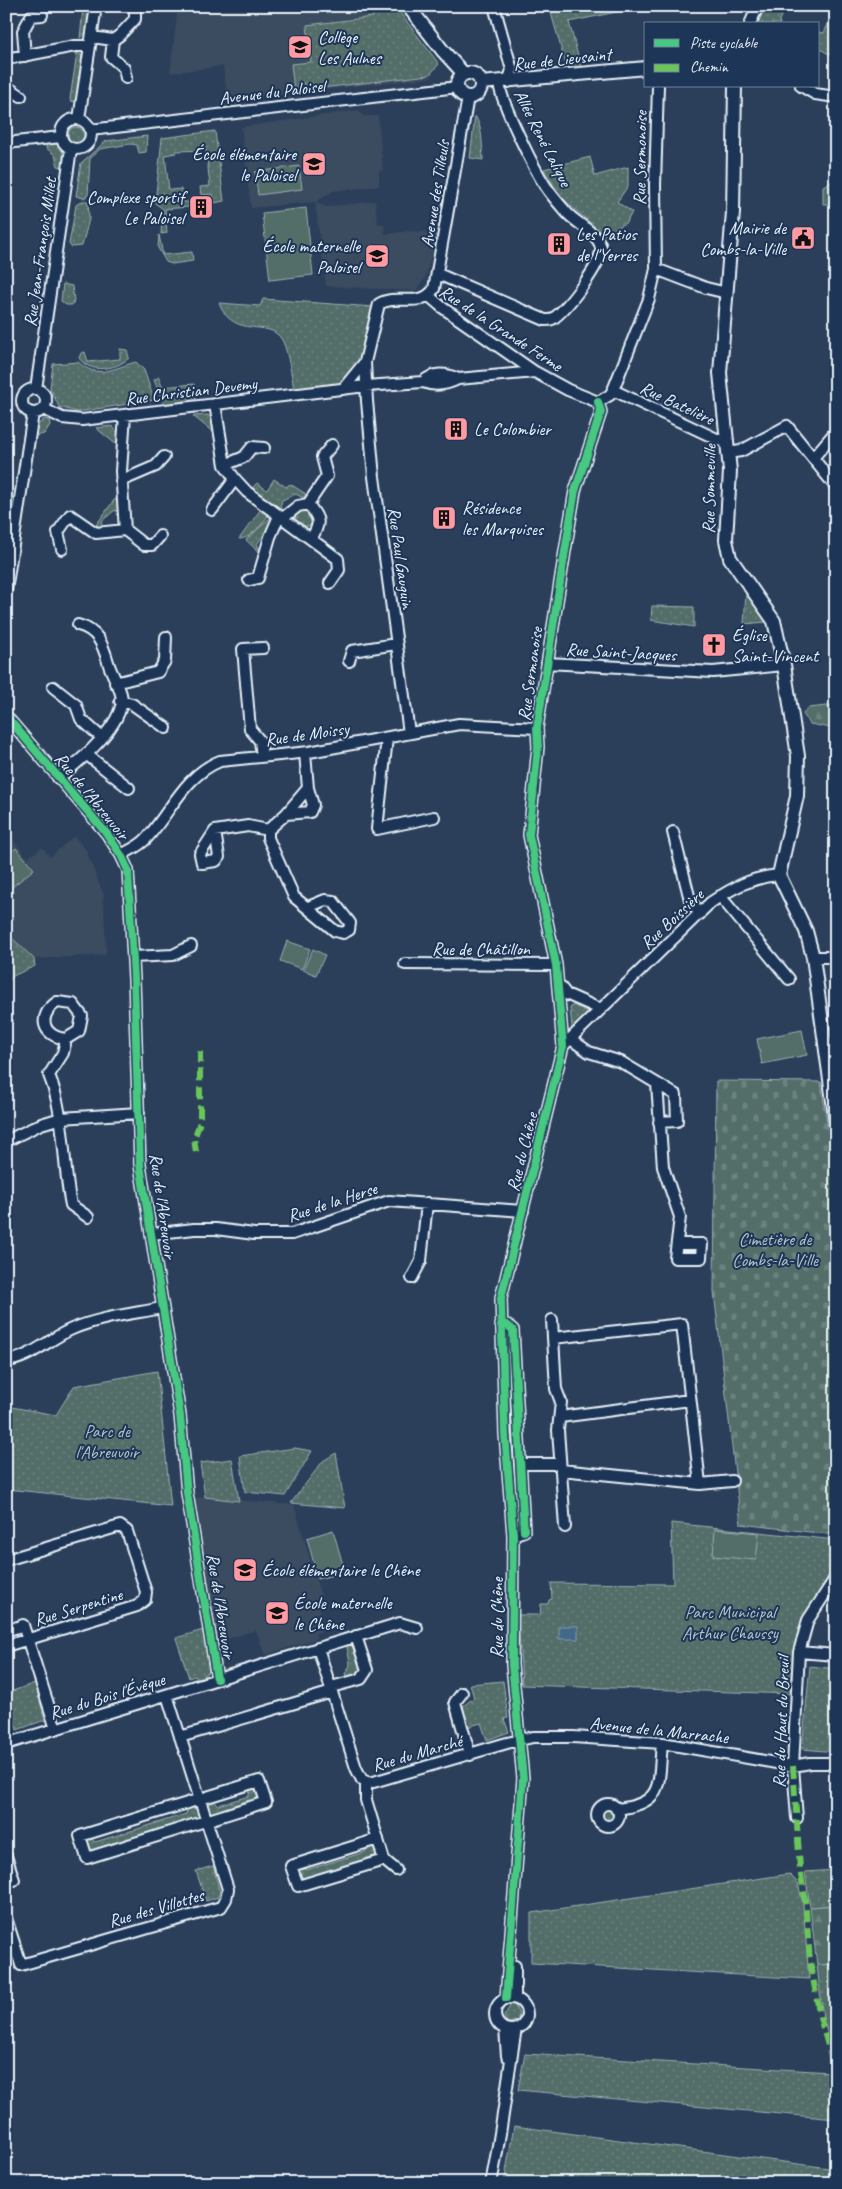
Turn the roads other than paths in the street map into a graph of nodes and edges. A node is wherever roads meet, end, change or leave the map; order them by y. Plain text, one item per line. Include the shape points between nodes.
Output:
1 (96, 6) edge
2 (135, 6) edge
3 (408, 6) edge
4 (494, 6) edge
5 (758, 6) edge
6 (42, 15) dead end
7 (751, 22) edge
8 (113, 40) junction
9 (91, 41) junction
10 (25, 56) junction
11 (6, 59) edge
12 (644, 68) edge
13 (464, 74) junction
14 (126, 78) dead end
15 (481, 82) junction
16 (503, 82) junction
17 (6, 86) edge
18 (458, 87) junction
19 (658, 88) edge
20 (735, 88) edge
21 (804, 88) edge
22 (21, 96) dead end
23 (468, 97) junction
24 (836, 97) edge
25 (79, 119) junction
26 (90, 130) junction
27 (61, 137) junction
28 (6, 143) edge
29 (71, 149) junction
30 (656, 269) junction
31 (438, 274) junction
32 (727, 293) junction
33 (429, 296) junction
34 (365, 362) junction
35 (535, 372) junction
36 (366, 386) junction
37 (36, 389) junction
38 (344, 389) junction
39 (613, 390) junction
40 (598, 402) junction
41 (215, 404) junction
42 (44, 409) junction
43 (33, 413) junction
44 (125, 415) junction
45 (836, 431) edge
46 (332, 445) dead end
47 (728, 447) junction
48 (264, 448) dead end
49 (164, 457) dead end
50 (813, 458) junction
51 (225, 465) junction
52 (235, 479) junction
53 (122, 481) junction
54 (836, 487) edge
55 (308, 504) junction
56 (212, 510) dead end
57 (281, 517) junction
58 (124, 530) junction
59 (160, 536) dead end
60 (311, 539) junction
61 (62, 549) dead end
62 (9, 557) edge
63 (249, 580) dead end
64 (330, 583) dead end
65 (6, 591) edge
66 (78, 625) dead end
67 (166, 637) dead end
68 (396, 644) junction
69 (263, 648) dead end
70 (349, 661) dead end
71 (547, 663) junction
72 (784, 665) junction
73 (116, 683) junction
74 (53, 687) dead end
75 (120, 701) junction
76 (6, 716) edge
77 (166, 728) dead end
78 (537, 728) junction
79 (409, 733) junction
80 (102, 738) junction
81 (387, 738) junction
82 (305, 752) junction
83 (86, 754) junction
84 (262, 756) junction
85 (58, 778) junction
86 (129, 788) dead end
87 (308, 788) junction
88 (286, 814) junction
89 (434, 817) dead end
90 (268, 830) junction
91 (215, 831) dead end
92 (673, 832) dead end
93 (121, 855) junction
94 (779, 875) junction
95 (720, 896) junction
96 (308, 907) dead end
97 (700, 914) junction
98 (191, 946) dead end
99 (133, 957) junction
100 (813, 957) junction
101 (836, 958) edge
102 (405, 964) dead end
103 (556, 965) junction
104 (789, 979) dead end
105 (559, 985) junction
106 (600, 1009) junction
107 (66, 1040) dead end
108 (568, 1043) junction
109 (657, 1084) junction
110 (139, 1113) junction
111 (61, 1118) junction
112 (659, 1122) junction
113 (836, 1123) edge
114 (6, 1141) edge
115 (427, 1203) junction
116 (522, 1211) junction
117 (88, 1216) dead end
118 (151, 1234) junction
119 (677, 1244) dead end
120 (412, 1278) dead end
121 (162, 1308) junction
122 (552, 1320) dead end
123 (501, 1325) junction
124 (553, 1338) junction
125 (6, 1361) edge
126 (690, 1400) junction
127 (560, 1417) junction
128 (520, 1464) junction
129 (560, 1467) junction
130 (732, 1480) dead end
131 (700, 1484) junction
132 (565, 1527) dead end
133 (513, 1535) junction
134 (6, 1560) edge
135 (836, 1577) edge
136 (417, 1628) dead end
137 (6, 1630) edge
138 (356, 1636) junction
139 (28, 1640) junction
140 (6, 1646) edge
141 (318, 1648) junction
142 (799, 1652) junction
143 (836, 1656) edge
144 (218, 1678) junction
145 (332, 1690) junction
146 (462, 1693) dead end
147 (167, 1695) junction
148 (56, 1729) junction
149 (180, 1737) junction
150 (520, 1740) junction
151 (662, 1743) junction
152 (6, 1744) edge
153 (470, 1754) junction
154 (836, 1763) edge
155 (793, 1766) junction
156 (366, 1782) junction
157 (200, 1800) junction
158 (616, 1809) dead end
159 (797, 1818) dead end
160 (206, 1821) junction
161 (378, 1839) junction
162 (6, 1856) edge
163 (384, 1860) junction
164 (396, 1870) dead end
165 (6, 1883) edge
166 (6, 1918) edge
167 (511, 1998) junction
168 (505, 2029) junction
169 (516, 2029) junction
170 (508, 2070) junction
171 (491, 2183) edge

1 - 9 street
2 - 8 street via 135,18
3 - 13 main road
4 - 16 street via 512,70
5 - 7 street
6 - 10 street via 31,16 23,31
8 - 9 street
8 - 14 street via 111,57 124,68
9 - 10 street
9 - 25 street
10 - 11 street
12 - 16 main road, Rue de Lieusaint
13 - 15 main road via 475,74
13 - 18 main road
15 - 16 main road, Rue de Lieusaint
15 - 23 main road via 478,93
16 - 31 street, Allée René Lalique via 510,113 545,186 568,214 597,240 601,255 591,274 554,319 545,320
17 - 22 street
18 - 23 main road via 461,94
18 - 26 street, Avenue du Paloisel
19 - 30 street, Rue Sermonoise
20 - 32 main road, Rue Sommeville via 733,212
21 - 24 street via 815,94
23 - 31 street, Avenue des Tilleuls
25 - 26 street
25 - 27 street via 65,123
26 - 29 street via 90,139 85,147
27 - 28 street
27 - 29 street
29 - 37 street, Rue Jean-François Millet
30 - 32 street
30 - 39 street, Rue Sermonoise via 649,299
31 - 33 street, Avenue des Tilleuls
32 - 47 main road, Rue Sommeville via 720,373
33 - 34 street, Rue de la Grande Ferme via 415,301 387,299 378,304
33 - 35 street, Rue de la Grande Ferme
34 - 36 street, Rue de la Grande Ferme
34 - 38 street
35 - 36 street, Rue Christian Devemy via 458,379 431,386 422,382
35 - 40 street, Rue de la Grande Ferme
36 - 38 street, Rue Christian Devemy
36 - 68 street, Rue Paul Gauguin via 374,477
37 - 42 street via 46,398
37 - 43 street via 29,390 22,400 26,410
38 - 41 street, Rue Christian Devemy
39 - 40 street, Rue Sermonoise
39 - 47 street, Rue Batelière
40 - 71 street, Rue Sermonoise via 601,412 575,491
41 - 44 street, Rue Christian Devemy
41 - 51 street
42 - 43 street
42 - 44 street, Rue Christian Devemy via 62,418 82,420
43 - 62 street
44 - 53 street
45 - 50 street
46 - 55 street via 322,457 327,476
47 - 50 street via 740,451 787,426
47 - 72 main road, Rue Sommeville via 728,552 774,621
48 - 51 street via 252,447 244,457
49 - 53 street via 156,466
50 - 54 street
51 - 52 street
52 - 56 street
52 - 57 street
53 - 58 street
55 - 57 street via 298,506
55 - 60 street via 317,515 318,527
57 - 60 street
57 - 63 street via 270,536 258,578
58 - 59 street via 144,545 152,546
58 - 61 street via 96,533 70,516 58,532
60 - 64 street via 338,559 339,570
62 - 65 street
66 - 73 street via 102,640
67 - 73 street via 166,661 158,672
68 - 70 street via 352,651
68 - 79 street, Rue Paul Gauguin
69 - 84 street via 243,649 250,729 260,741
71 - 72 street, Rue Saint-Jacques via 732,672
71 - 78 street, Rue Sermonoise
72 - 94 main road, Rue Sommeville via 798,756 797,796
73 - 75 street
74 - 80 street via 76,705 81,719
75 - 77 street via 132,704
75 - 80 street via 118,717
76 - 85 street, Rue de l'Abreuvoir
78 - 79 street, Rue de Moissy via 459,724
78 - 103 street, Rue Sermonoise via 529,836
79 - 81 street, Rue de Moissy
80 - 83 street
81 - 82 street, Rue de Moissy
81 - 89 street via 377,829
82 - 84 street, Rue de Moissy
82 - 87 street
83 - 85 street
83 - 86 street
84 - 93 street, Rue de Moissy via 220,760 207,766 195,775 146,839
85 - 93 street, Rue de l'Abreuvoir
87 - 88 street
87 - 88 street via 314,805 310,812
88 - 90 street
90 - 91 street via 248,826
90 - 96 street via 268,838 294,897
92 - 97 street via 690,900
93 - 99 street, Rue de l'Abreuvoir via 128,870 130,886
94 - 95 street, Rue Boissière via 756,878
94 - 100 main road via 806,931
95 - 97 street, Rue Boissière
95 - 104 street
97 - 106 street, Rue Boissière
98 - 99 street via 173,955
99 - 110 street, Rue de l'Abreuvoir
100 - 101 street
100 - 113 main road
102 - 103 street, Rue de Châtillon
103 - 105 street, Rue Sermonoise
105 - 106 street via 566,994
105 - 108 street, Rue du Chêne
106 - 108 street, Rue Boissière
107 - 111 street via 63,1053 49,1075
108 - 109 street via 621,1062
108 - 116 street, Rue du Chêne
109 - 112 street
109 - 112 street via 676,1095 677,1121
110 - 111 street
110 - 118 street, Rue de l'Abreuvoir via 140,1165
111 - 114 street
111 - 117 street via 71,1205
112 - 119 street via 662,1167 680,1216
115 - 116 street, Rue de la Herse
115 - 118 street, Rue de la Herse via 389,1201 292,1234 209,1229
115 - 120 street via 421,1261
116 - 123 street, Rue du Chêne via 501,1298
118 - 121 street, Rue de l'Abreuvoir
121 - 125 street via 86,1323 20,1358
121 - 144 street, Rue de l'Abreuvoir via 180,1415 187,1493
122 - 124 street
123 - 128 street via 508,1325 513,1330
123 - 133 street, Rue du Chêne
124 - 126 street via 682,1324
124 - 127 street
126 - 127 street
126 - 131 street
127 - 129 street
128 - 129 street
128 - 133 street via 524,1531
129 - 131 street
129 - 132 street
130 - 131 street
133 - 150 street, Rue du Chêne via 512,1665
134 - 139 street, Rue Serpentine via 120,1526 127,1531 146,1592 144,1600 137,1606
135 - 142 street, Rue du Haut du Breuil via 808,1620
136 - 138 street, Rue du Bois l'Évêque via 400,1623
137 - 139 street, Rue Serpentine via 23,1625
138 - 141 street, Rue du Bois l'Évêque
138 - 145 street via 367,1670 360,1679
139 - 140 street, Rue Serpentine
139 - 148 street, Rue Serpentine
141 - 144 street, Rue du Bois l'Évêque
141 - 145 street, Rue du Marché
142 - 143 street
142 - 155 street, Rue du Haut du Breuil
144 - 147 street, Rue du Bois l'Évêque
145 - 149 street
145 - 156 street, Rue du Marché via 356,1768
146 - 153 street via 455,1702
147 - 148 street, Rue du Bois l'Évêque
147 - 149 street, Rue des Villottes
148 - 152 street, Rue du Bois l'Évêque
149 - 157 street, Rue des Villottes
150 - 151 street, Avenue de la Marrache via 573,1737
150 - 153 street, Rue du Marché
150 - 167 street, Rue du Chêne via 523,1778
151 - 155 street, Avenue de la Marrache
151 - 158 street via 658,1787 649,1801 631,1808
153 - 156 street, Rue du Marché via 380,1782
154 - 155 street, Avenue de la Marrache
155 - 159 street, Rue du Haut du Breuil
156 - 161 street via 366,1800
157 - 160 street, Rue des Villottes
157 - 160 street via 259,1781 266,1802
157 - 160 street via 80,1836 84,1850 87,1858
160 - 166 street, Rue des Villottes via 228,1889 221,1907 21,1965
161 - 163 street
161 - 163 street via 291,1866 298,1886
162 - 165 street via 14,1880
163 - 164 street
167 - 168 street via 498,2004 494,2013 497,2023
167 - 169 street via 524,2004 527,2013 524,2023
168 - 169 street
168 - 170 street
169 - 170 street
170 - 171 street via 501,2134

